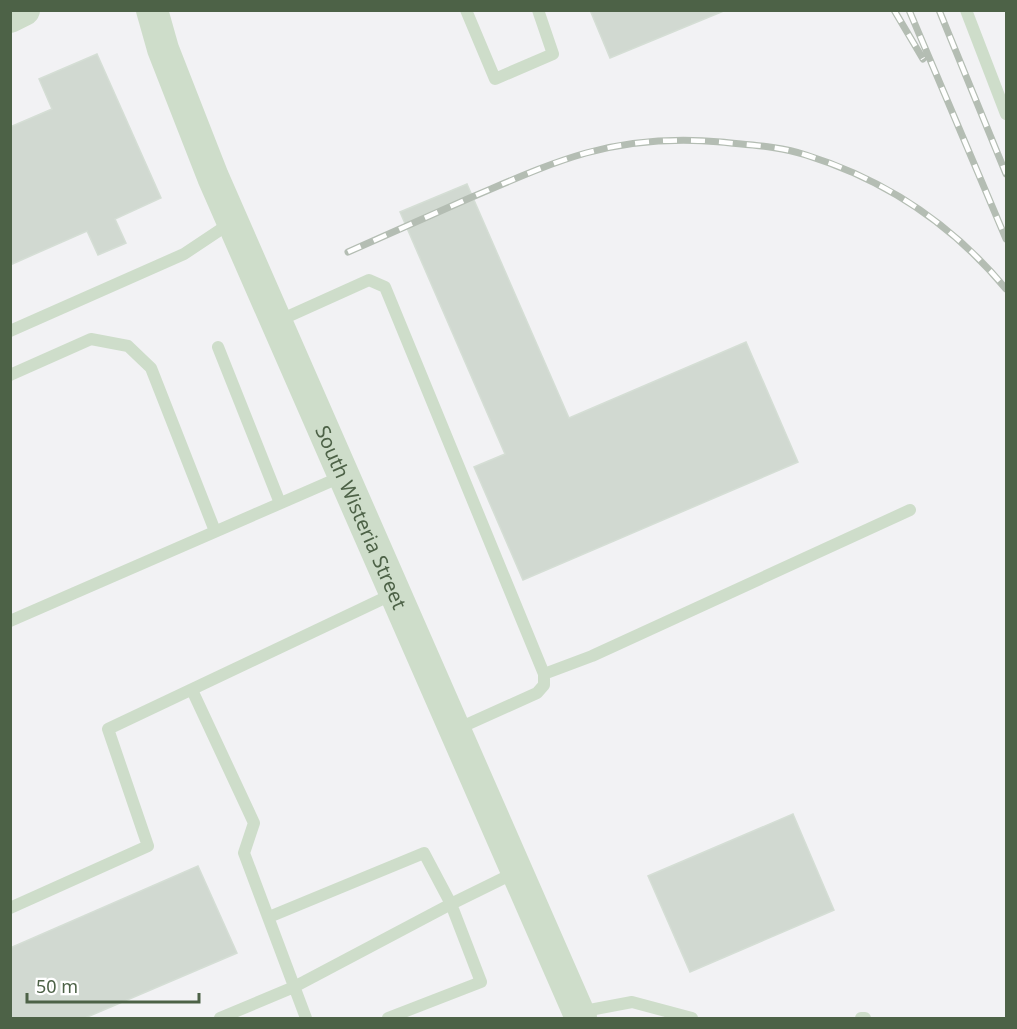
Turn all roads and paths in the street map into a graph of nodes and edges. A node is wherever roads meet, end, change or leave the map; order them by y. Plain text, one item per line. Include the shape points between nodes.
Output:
1 (24, 10) edge
2 (152, 10) edge
3 (466, 10) edge
4 (538, 10) edge
5 (966, 10) edge
6 (10, 16) edge
7 (1006, 114) edge
8 (233, 221) junction
9 (277, 321) junction
10 (10, 331) edge
11 (218, 347) dead end
12 (10, 375) edge
13 (344, 475) junction
14 (280, 503) junction
15 (910, 510) dead end
16 (215, 531) junction
17 (395, 593) junction
18 (10, 621) edge
19 (544, 674) junction
20 (192, 690) junction
21 (455, 730) junction
22 (518, 872) junction
23 (451, 904) junction
24 (10, 908) edge
25 (269, 917) junction
26 (294, 987) junction
27 (580, 1015) edge
28 (220, 1018) edge
29 (306, 1018) edge
30 (388, 1018) edge
31 (692, 1018) edge

1 - 6 street
2 - 8 street, South Wisteria Street via 163,49
3 - 4 lane via 495,80 553,54
5 - 7 lane
8 - 9 street, South Wisteria Street
8 - 10 lane via 184,254
9 - 13 street, South Wisteria Street
9 - 19 lane via 369,280 385,287
11 - 14 lane
12 - 16 lane via 91,339 128,346 151,368
13 - 14 lane
13 - 17 street, South Wisteria Street
14 - 16 lane
15 - 19 lane via 592,656
16 - 18 lane
17 - 20 lane
17 - 21 street, South Wisteria Street
19 - 21 lane via 544,685 537,693
20 - 24 lane via 108,729 148,846
20 - 25 lane via 254,823 244,853
21 - 22 street, South Wisteria Street
22 - 23 lane
22 - 27 street, South Wisteria Street
23 - 25 lane via 424,853
23 - 26 lane
23 - 30 lane via 481,982
25 - 26 lane
26 - 28 lane
26 - 29 lane
27 - 31 lane via 632,1002

